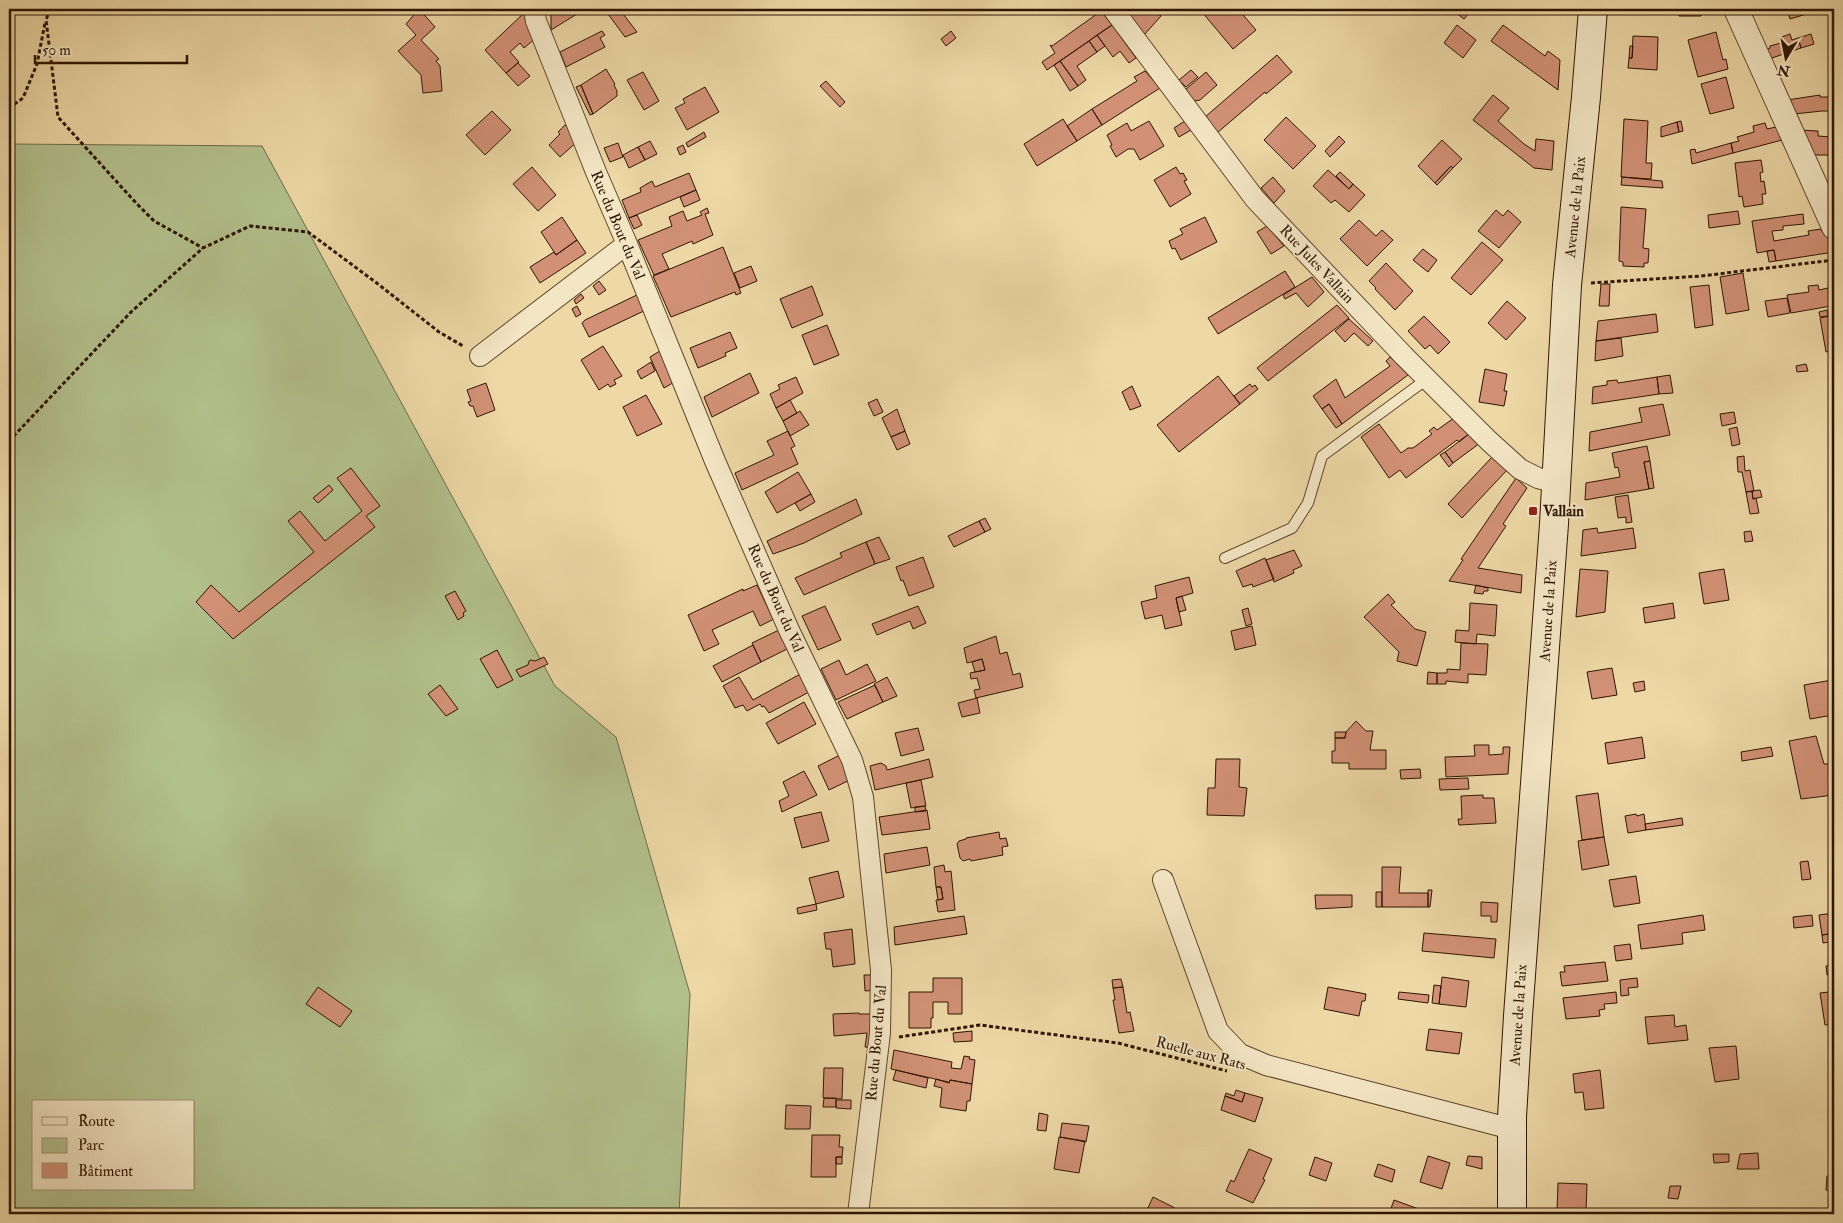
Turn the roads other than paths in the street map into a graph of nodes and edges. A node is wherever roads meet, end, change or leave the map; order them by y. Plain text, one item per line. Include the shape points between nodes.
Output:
1 (534, 9) edge
2 (1112, 9) edge
3 (1592, 9) edge
4 (1736, 9) edge
5 (1833, 222) edge
6 (627, 244) junction
7 (480, 356) road end
8 (1427, 379) junction
9 (1557, 483) junction
10 (1226, 558) dead end
11 (1163, 880) dead end
12 (1512, 1129) junction
13 (858, 1214) edge
14 (1512, 1214) edge

1 - 6 street, Rue du Bout du Val via 536,21
2 - 8 street, Rue Jules Vallain via 1255,199
3 - 9 main road, Avenue de la Paix via 1567,285
4 - 5 street
6 - 7 street
6 - 13 street, Rue du Bout du Val via 715,461 789,630 852,760 863,797 882,970 879,1040
8 - 9 street, Rue Jules Vallain via 1520,468 1538,478
8 - 10 lane via 1322,456 1308,504 1292,528
9 - 12 main road, Avenue de la Paix
11 - 12 street via 1218,1031 1240,1054 1266,1065
12 - 14 main road, Avenue de la Paix

